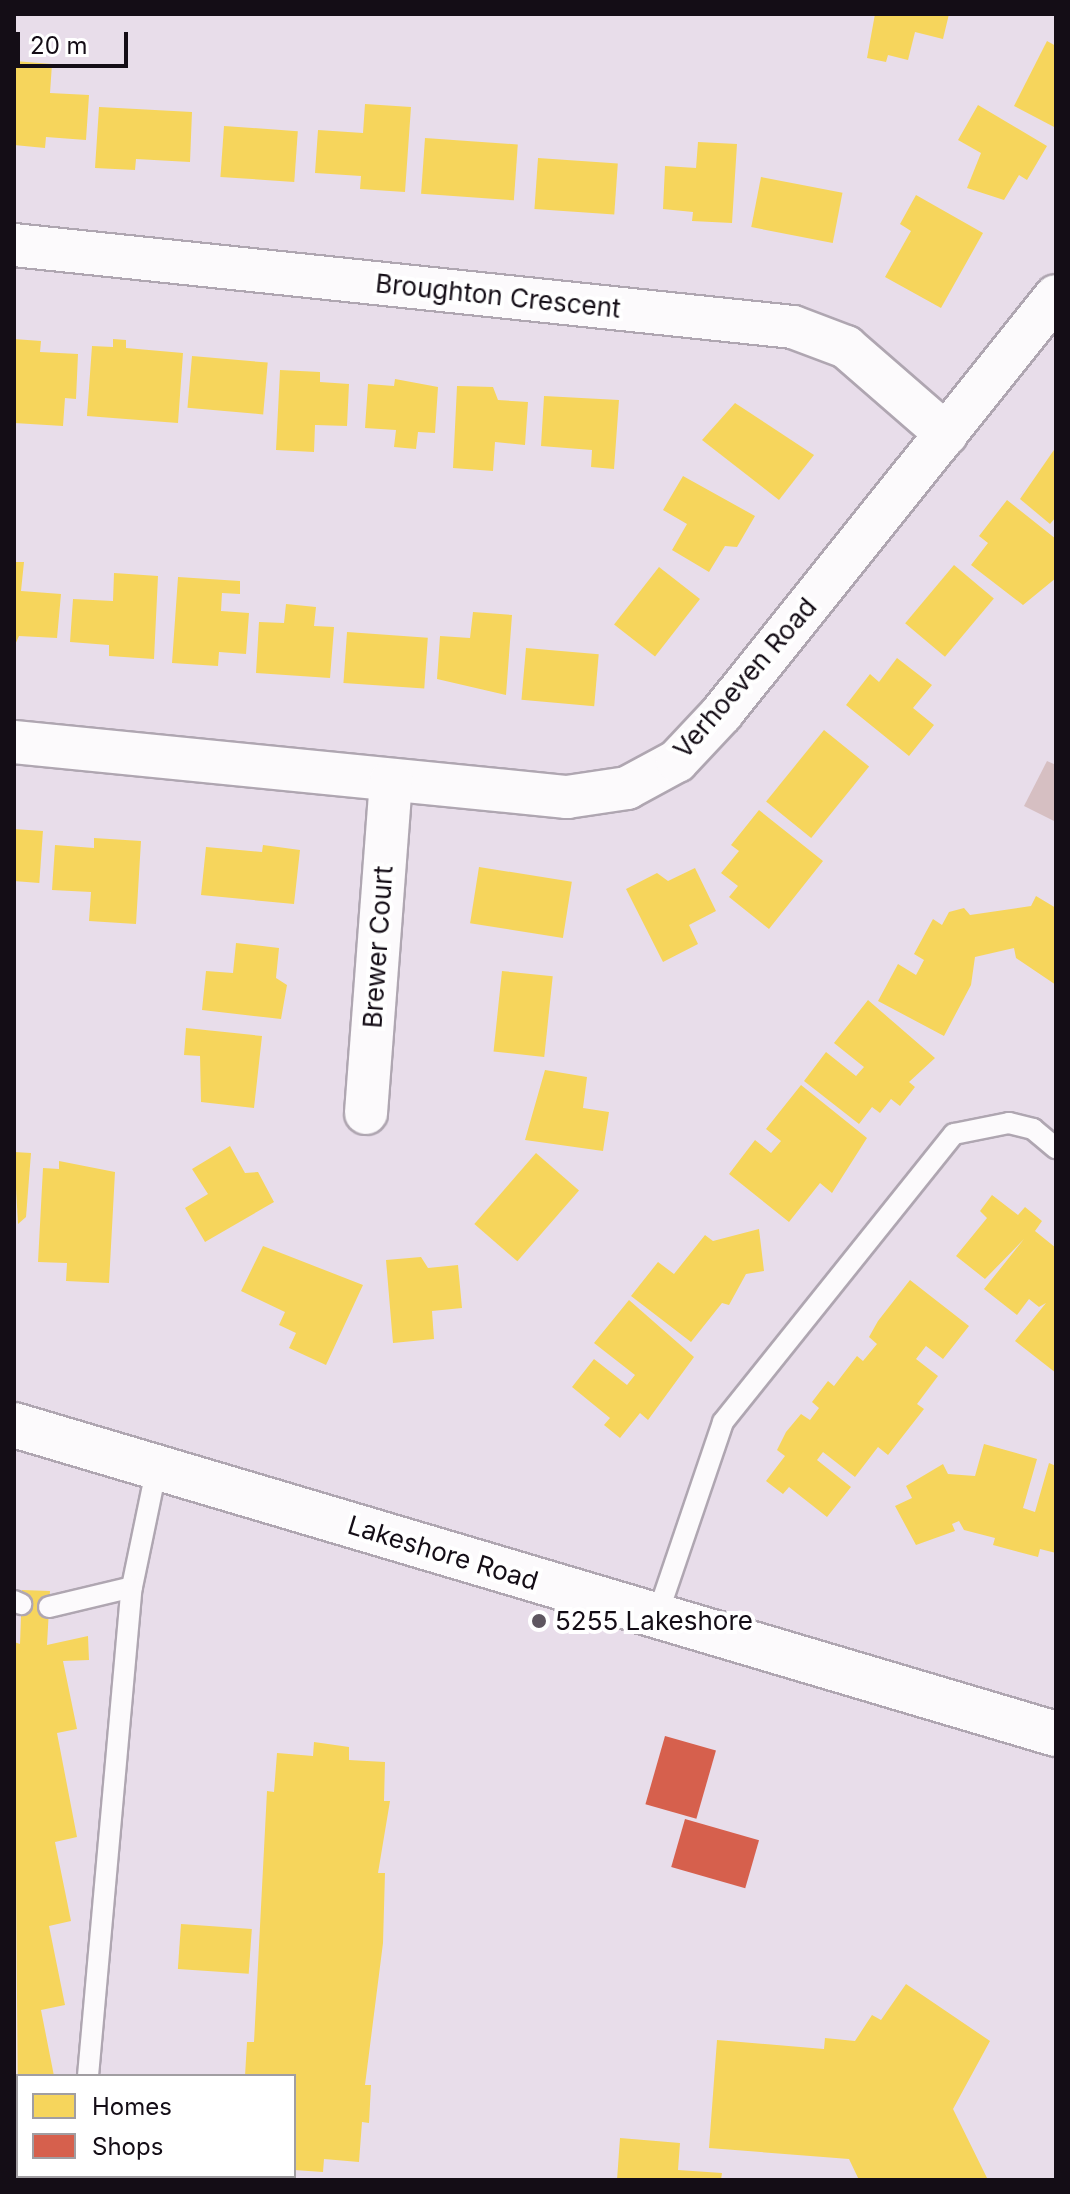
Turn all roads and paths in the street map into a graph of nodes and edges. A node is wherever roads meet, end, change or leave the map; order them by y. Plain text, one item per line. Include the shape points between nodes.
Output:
1 (14, 245) edge
2 (1056, 296) edge
3 (946, 434) junction
4 (14, 742) edge
5 (391, 781) junction
6 (366, 1113) dead end
7 (1056, 1148) edge
8 (14, 1425) edge
9 (157, 1466) junction
10 (132, 1587) junction
11 (49, 1607) dead end
12 (656, 1619) junction
13 (1056, 1734) edge
14 (88, 2074) edge

1 - 3 street, Broughton Crescent via 793,327 846,347
2 - 3 street, Verhoeven Road
3 - 5 street, Verhoeven Road via 677,761 601,795
4 - 5 street, Verhoeven Road
5 - 6 street, Brewer Court
7 - 12 lane via 1033,1129 1009,1123 954,1134 723,1422
8 - 9 main road, Lakeshore Road
9 - 10 lane
9 - 12 main road, Lakeshore Road
10 - 11 lane
10 - 14 lane
12 - 13 main road, Lakeshore Road

